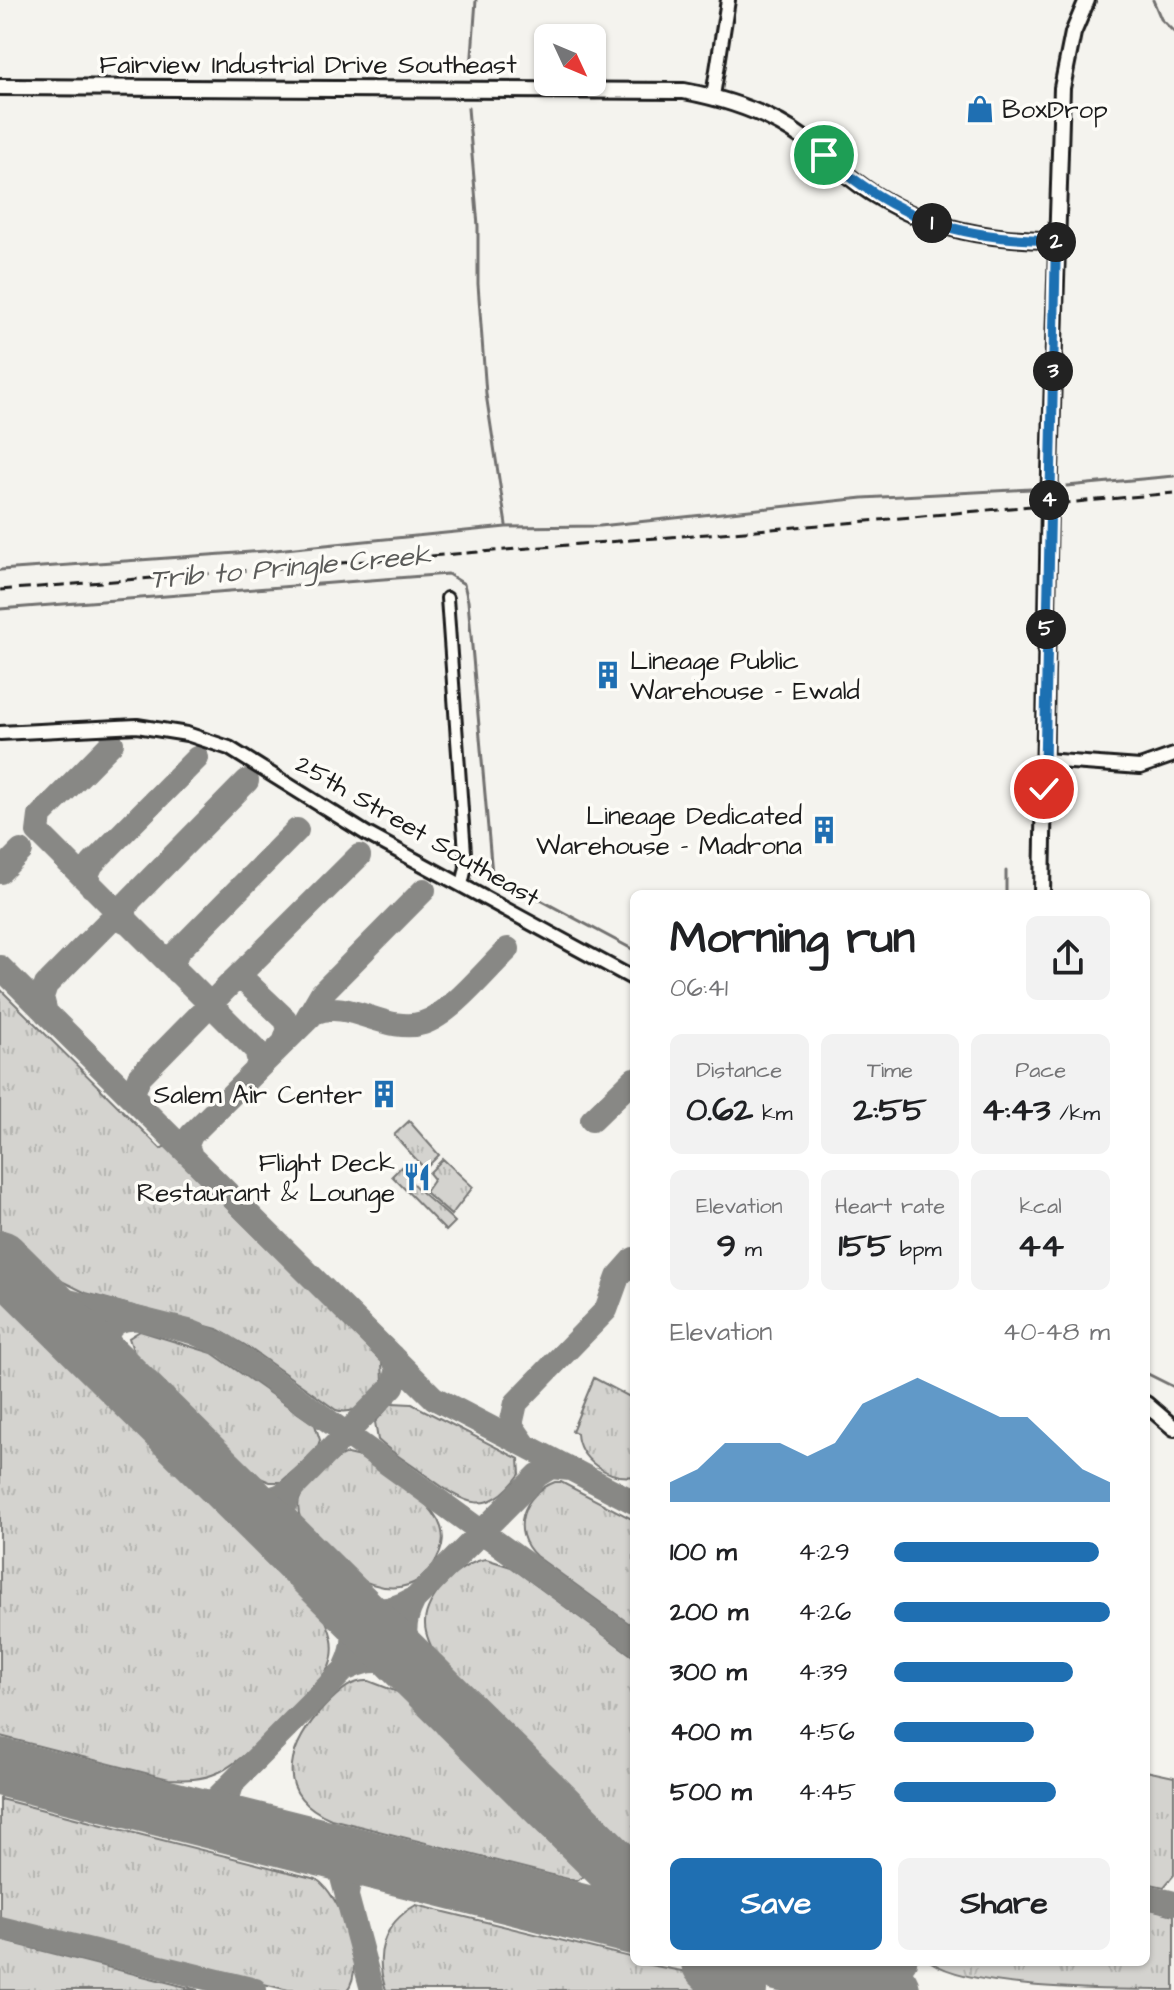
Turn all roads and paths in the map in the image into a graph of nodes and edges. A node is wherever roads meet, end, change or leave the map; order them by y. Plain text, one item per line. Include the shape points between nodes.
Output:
1 (728, 0) edge
2 (1087, 0) edge
3 (0, 87) edge
4 (713, 96) junction
5 (1056, 240) junction
6 (447, 598) dead end
7 (0, 733) edge
8 (1174, 755) edge
9 (1044, 760) junction
10 (462, 885) junction
11 (1042, 890) edge
12 (627, 976) edge
13 (1150, 1407) edge
14 (1174, 1428) edge

1 - 4 street
2 - 5 main road via 1063,71
3 - 4 main road, Fairview Industrial Drive Southeast via 644,88
4 - 5 main road, Fairview Industrial Drive Southeast via 793,132 856,183 914,217 985,236
5 - 9 main road
6 - 10 street via 466,867
7 - 10 street, 25th Street Southeast via 107,725 174,732 248,757 367,834
8 - 9 street via 1140,767
9 - 11 main road
10 - 12 street, 25th Street Southeast
13 - 14 main road

